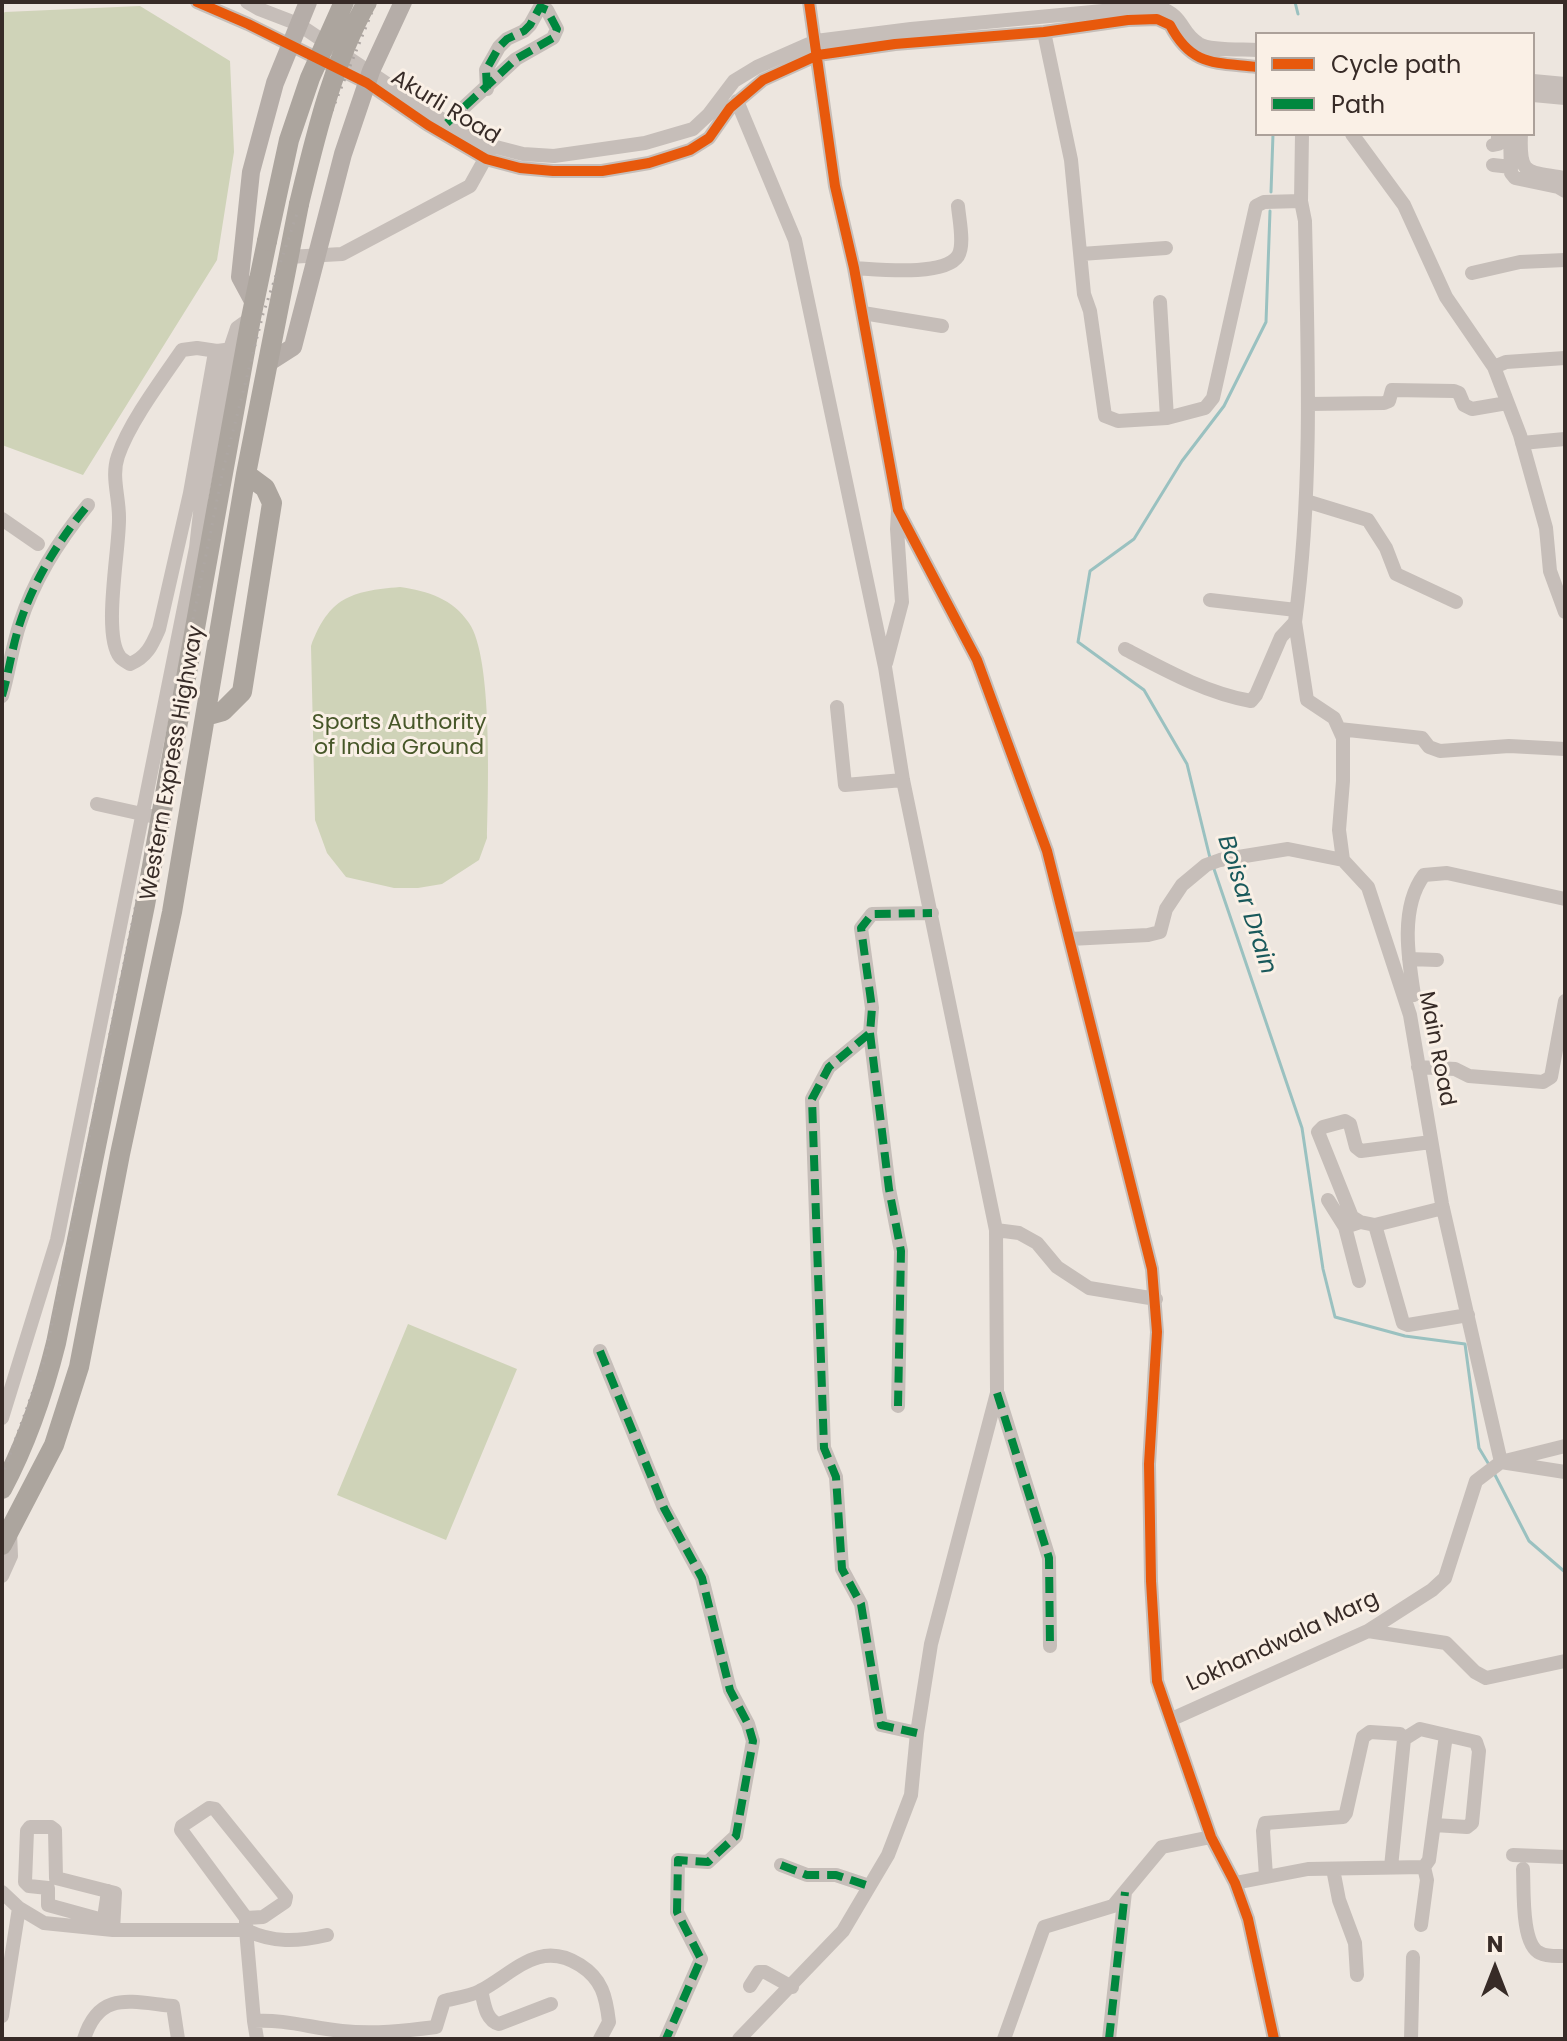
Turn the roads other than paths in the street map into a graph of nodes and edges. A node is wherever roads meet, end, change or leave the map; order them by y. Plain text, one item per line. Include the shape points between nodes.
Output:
1 (197, 2) edge
2 (247, 2) edge
3 (308, 2) edge
4 (344, 2) edge
5 (367, 2) edge
6 (403, 2) edge
7 (809, 2) edge
8 (1049, 9) edge
9 (298, 24) junction
10 (1044, 32) junction
11 (290, 46) junction
12 (817, 48) junction
13 (1255, 50) edge
14 (1255, 67) edge
15 (369, 77) junction
16 (1535, 81) edge
17 (1565, 84) edge
18 (487, 89) junction
19 (1535, 95) edge
20 (1565, 98) edge
21 (737, 101) junction
22 (447, 123) junction
23 (1302, 136) edge
24 (1353, 136) edge
25 (1510, 136) edge
26 (1521, 136) edge
27 (489, 152) junction
28 (1493, 165) dead end
29 (1511, 167) junction
30 (1565, 178) edge
31 (1565, 191) edge
32 (1301, 201) junction
33 (958, 206) dead end
34 (1166, 248) dead end
35 (1081, 254) junction
36 (315, 256) junction
37 (288, 257) junction
38 (1565, 260) edge
39 (854, 268) junction
40 (1472, 273) dead end
41 (1160, 302) dead end
42 (252, 311) junction
43 (863, 313) junction
44 (942, 326) dead end
45 (231, 350) junction
46 (1565, 358) edge
47 (268, 363) junction
48 (1494, 367) junction
49 (1507, 403) junction
50 (1309, 404) junction
51 (1167, 418) junction
52 (1565, 439) edge
53 (1522, 443) junction
54 (246, 474) junction
55 (196, 494) junction
56 (1306, 501) junction
57 (88, 505) dead end
58 (898, 510) junction
59 (2, 519) edge
60 (38, 544) dead end
61 (228, 577) junction
62 (260, 583) junction
63 (1210, 600) dead end
64 (1456, 602) dead end
65 (1565, 612) edge
66 (1296, 616) junction
67 (1125, 649) dead end
68 (885, 667) junction
69 (2, 696) edge
70 (837, 707) dead end
71 (205, 716) junction
72 (1339, 729) junction
73 (1565, 749) edge
74 (903, 780) junction
75 (97, 804) dead end
76 (151, 816) junction
77 (1343, 860) junction
78 (142, 867) junction
79 (1565, 899) edge
80 (932, 913) junction
81 (118, 932) junction
82 (139, 937) junction
83 (1070, 939) junction
84 (1409, 959) junction
85 (1437, 960) dead end
86 (1414, 995) dead end
87 (1565, 1001) edge
88 (870, 1033) junction
89 (1418, 1067) junction
90 (1431, 1142) junction
91 (1328, 1200) dead end
92 (1443, 1208) junction
93 (1367, 1223) junction
94 (1345, 1227) junction
95 (996, 1230) junction
96 (1359, 1281) dead end
97 (1156, 1299) junction
98 (1468, 1315) junction
99 (600, 1351) dead end
100 (997, 1393) junction
101 (898, 1406) dead end
102 (2, 1418) edge
103 (1565, 1446) edge
104 (1500, 1463) junction
105 (1565, 1472) edge
106 (2, 1489) edge
107 (6, 1536) edge
108 (2, 1576) edge
109 (1368, 1631) junction
110 (1050, 1646) dead end
111 (1565, 1661) edge
112 (1172, 1719) junction
113 (917, 1733) junction
114 (1446, 1735) junction
115 (1404, 1739) junction
116 (1434, 1825) junction
117 (1211, 1837) junction
118 (1513, 1855) dead end
119 (1565, 1857) edge
120 (781, 1865) dead end
121 (1391, 1867) junction
122 (1424, 1867) junction
123 (1333, 1869) junction
124 (1523, 1869) dead end
125 (1266, 1876) junction
126 (1235, 1883) junction
127 (869, 1886) junction
128 (108, 1891) junction
129 (2, 1892) edge
130 (1125, 1892) junction
131 (19, 1908) junction
132 (246, 1924) junction
133 (1421, 1925) dead end
134 (113, 1930) junction
135 (327, 1935) dead end
136 (1565, 1956) edge
137 (1413, 1957) dead end
138 (1357, 1975) dead end
139 (750, 1986) dead end
140 (792, 1987) junction
141 (481, 1990) junction
142 (551, 2004) dead end
143 (2, 2016) edge
144 (254, 2021) junction
145 (433, 2033) edge
146 (361, 2035) edge
147 (84, 2039) edge
148 (178, 2039) edge
149 (257, 2039) edge
150 (600, 2039) edge
151 (666, 2039) edge
152 (739, 2039) edge
153 (1004, 2039) edge
154 (1109, 2039) edge
155 (1274, 2039) edge
156 (1411, 2039) edge

1 - 11 street, Akurli Road
2 - 9 street, Akurli Road
3 - 9 main road
4 - 42 highway, Western Express Highway, bridge via 289,140
5 - 37 highway, Western Express Highway, bridge via 339,58 320,119
6 - 15 main road
7 - 12 street
8 - 12 street, Akurli Road
8 - 13 street, Akurli Road via 1156,6 1178,16 1198,43 1209,48
9 - 11 main road
9 - 15 street, Akurli Road
10 - 12 street, Akurli Road
10 - 14 street, Akurli Road via 1157,19 1170,25 1190,53 1203,61
10 - 35 street via 1071,160
11 - 15 street, Akurli Road
11 - 42 main road via 251,172 240,277
12 - 21 street, Akurli Road
12 - 27 street, Akurli Road via 757,67 734,81 693,129 645,143 554,156
12 - 39 street via 835,186
15 - 22 street, Akurli Road
15 - 27 street, Akurli Road via 428,125
15 - 36 main road
16 - 17 street
18 - 18 street via 516,59 553,38 557,29 547,10 537,9 530,25 499,47 486,70
18 - 22 street
19 - 20 street
21 - 27 street, Akurli Road via 709,138 649,163 602,171 553,171 520,168
21 - 68 street via 795,240
22 - 27 street, Akurli Road
23 - 32 street
24 - 48 street via 1404,205 1446,297
25 - 29 street
26 - 30 street via 1523,166
27 - 36 street via 470,186 342,254
28 - 29 street
29 - 31 street via 1515,178
32 - 50 street
32 - 51 street via 1256,206 1213,398 1205,408
33 - 39 street via 957,259 906,270
34 - 35 street
35 - 51 street via 1105,416 1118,421
36 - 37 street
36 - 47 main road via 293,347
37 - 47 highway, Western Express Highway
38 - 40 street via 1520,262
39 - 43 street
41 - 51 street
42 - 45 highway, Western Express Highway
43 - 44 street
43 - 58 street
45 - 55 street
45 - 55 street via 182,350 118,454 111,603 115,646 130,664 150,650 159,629
45 - 76 highway, Western Express Highway
46 - 48 street
47 - 54 highway, Western Express Highway
48 - 49 street
49 - 50 street via 1472,409 1454,391 1392,390 1384,403
49 - 53 street
50 - 56 street
52 - 53 street
53 - 65 street via 1546,528 1550,571
54 - 61 highway, Western Express Highway
54 - 62 highway via 265,488 272,503
55 - 76 street via 196,548
56 - 64 street via 1368,520 1396,574
56 - 66 street
57 - 69 street via 58,544 29,598
58 - 68 street via 902,602
58 - 83 street via 977,660 1047,851
59 - 60 street
61 - 62 highway
61 - 71 highway, Western Express Highway
62 - 71 highway via 242,692 223,711
63 - 66 street
66 - 67 street via 1251,701 1228,697
66 - 72 street via 1307,700 1334,718
68 - 74 street
70 - 74 street via 845,785
71 - 107 highway, Western Express Highway via 172,912 79,1367 54,1445
72 - 73 street via 1422,738 1440,751
72 - 77 street
74 - 80 street
75 - 76 street
76 - 78 highway, Western Express Highway
77 - 83 street via 1288,849 1211,864 1182,885 1166,909 1160,932
77 - 89 street, Main Road via 1368,887 1410,1015
78 - 81 street
78 - 82 highway, Western Express Highway
79 - 84 street via 1447,873 1424,875 1414,888
80 - 88 street via 872,914 861,928 872,1008
80 - 95 street
81 - 82 highway
81 - 102 street via 57,1240
82 - 106 highway, Western Express Highway via 56,1343 27,1439
83 - 97 street
84 - 85 street
84 - 86 street
87 - 89 street via 1551,1077 1543,1082
88 - 101 street via 901,1251
88 - 113 street via 829,1067 812,1099 824,1448 836,1477 842,1569 861,1604 881,1725
89 - 90 street, Main Road
90 - 92 street, Main Road
90 - 93 street via 1361,1151 1345,1121 1318,1132 1352,1217
91 - 94 street
92 - 93 street
92 - 98 street, Main Road
93 - 94 street
93 - 98 street via 1403,1323
94 - 96 street
95 - 97 street via 1019,1233 1037,1243 1057,1267 1089,1288
95 - 100 street
97 - 112 street via 1149,1464 1151,1581 1157,1681
98 - 104 street, Main Road
99 - 151 street via 664,1508 702,1578 730,1690 753,1741 736,1836 708,1862 678,1860 677,1912 701,1959
100 - 110 street via 1049,1558
100 - 113 street via 931,1644
103 - 104 street, Lokhandwala Marg
104 - 105 street
104 - 109 street, Lokhandwala Marg via 1470,1492 1445,1578
107 - 108 street via 11,1556
109 - 111 street via 1446,1643 1486,1678
109 - 112 street, Lokhandwala Marg
112 - 117 street
113 - 127 street via 911,1795 888,1855
114 - 115 street via 1420,1729
114 - 116 street
114 - 116 street via 1476,1742 1479,1751 1472,1823
115 - 121 street
115 - 125 street via 1400,1734 1370,1732 1363,1737 1343,1817 1265,1823
116 - 122 street
117 - 126 street
117 - 130 street via 1162,1847
118 - 119 street
120 - 127 street
121 - 122 street
121 - 123 street
122 - 133 street
123 - 125 street
123 - 138 street via 1355,1943
124 - 136 street via 1531,1947 1549,1956
125 - 126 street
126 - 155 street
127 - 140 street via 843,1931
128 - 128 street via 52,1883 48,1905 104,1918
128 - 134 street via 115,1893
129 - 131 street
130 - 153 street via 1113,1906 1044,1927
130 - 154 street
131 - 134 street via 44,1923
131 - 143 street
132 - 132 street via 181,1830 209,1808 286,1897
132 - 134 street
132 - 135 street via 266,1940
132 - 144 street
137 - 156 street
139 - 140 street via 759,1972 765,1972
140 - 152 street
141 - 142 street via 489,2017 499,2024
141 - 145 street via 444,2001
141 - 150 street via 532,1959 555,1954 575,1962 595,1975 604,1992 609,2022
144 - 146 street
144 - 149 street
145 - 146 street
147 - 148 street via 101,2008 117,2001 173,2006

